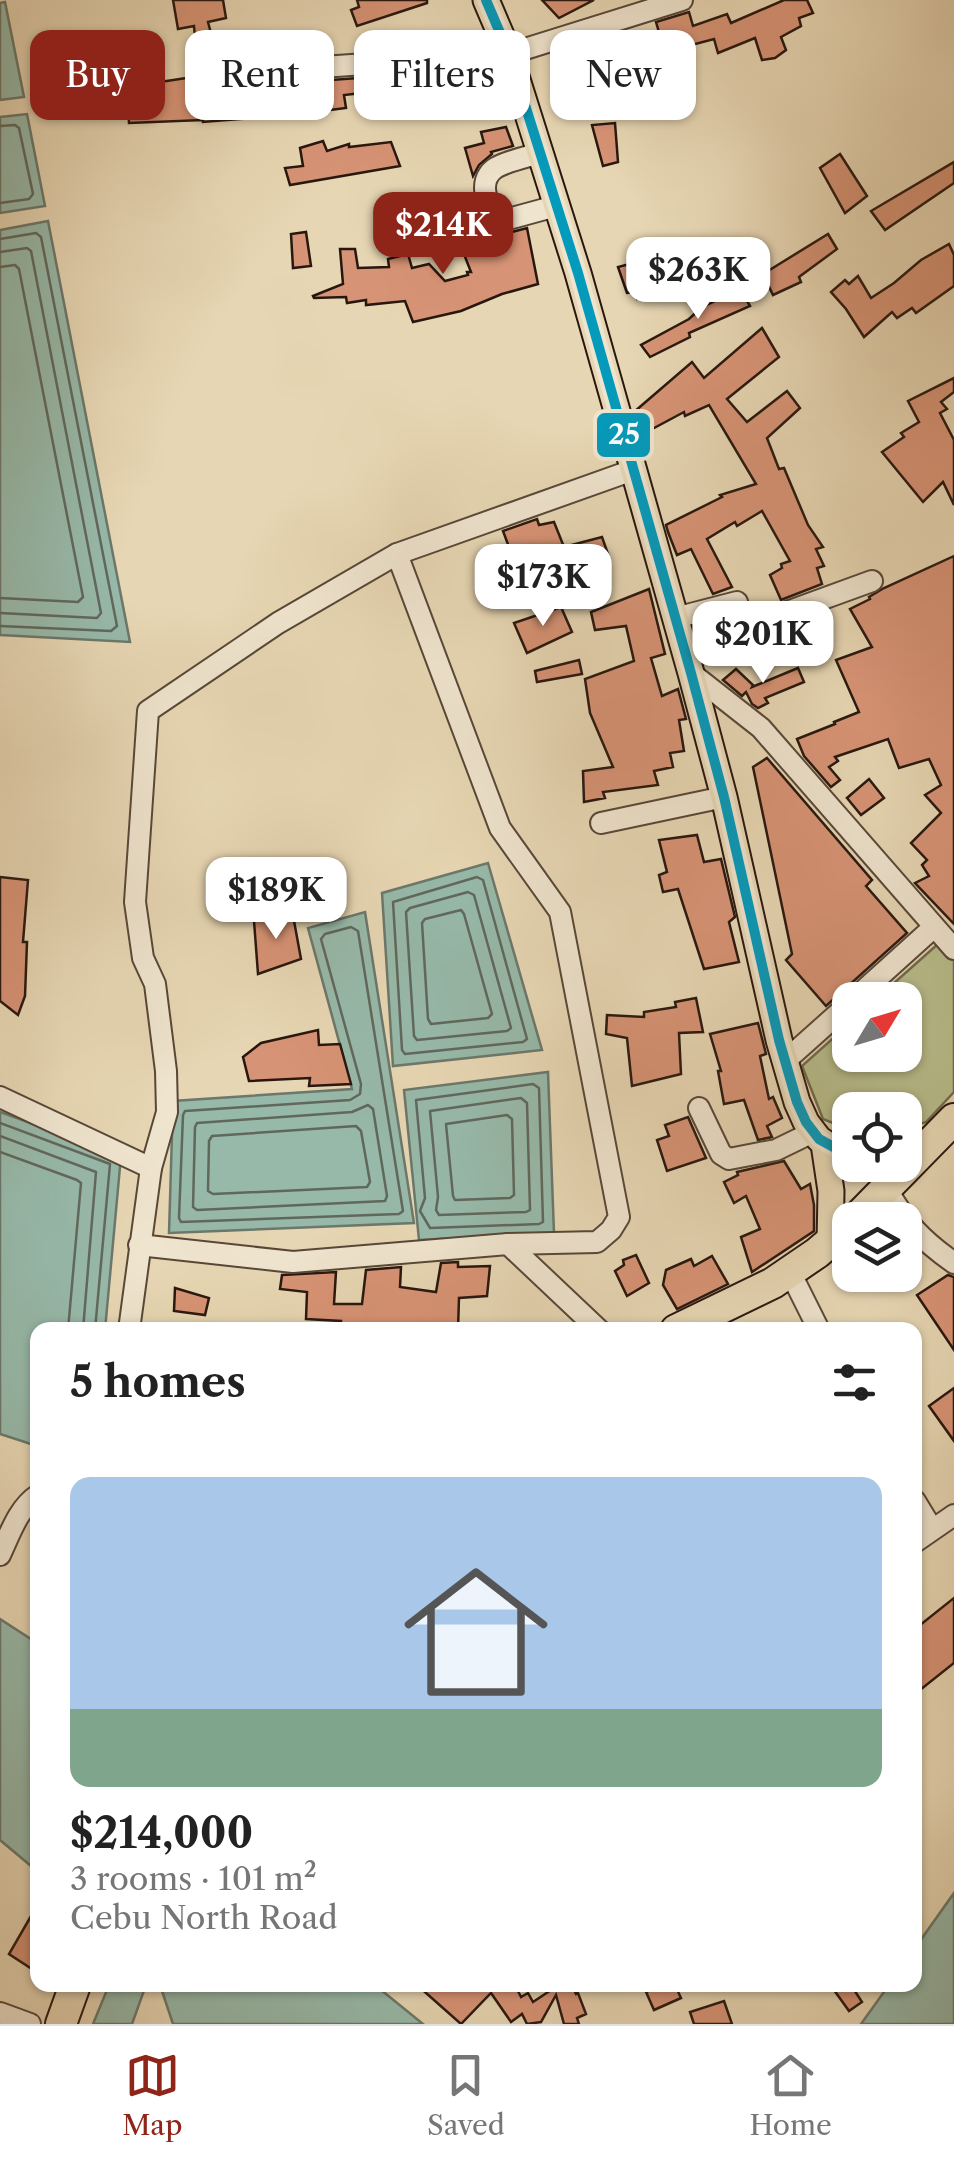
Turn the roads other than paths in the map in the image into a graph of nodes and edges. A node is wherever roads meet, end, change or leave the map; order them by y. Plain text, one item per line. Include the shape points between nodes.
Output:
1 (486, 0) edge
2 (682, 0) edge
3 (499, 30) edge
4 (530, 47) edge
5 (530, 120) edge
6 (540, 153) junction
7 (556, 206) junction
8 (633, 470) junction
9 (397, 554) junction
10 (872, 581) dead end
11 (675, 618) junction
12 (743, 628) junction
13 (683, 647) junction
14 (691, 672) junction
15 (724, 797) junction
16 (601, 822) dead end
17 (934, 927) junction
18 (954, 948) edge
19 (873, 982) edge
20 (832, 1019) edge
21 (785, 1061) junction
22 (0, 1097) edge
23 (699, 1108) dead end
24 (954, 1120) edge
25 (818, 1138) junction
26 (832, 1146) edge
27 (922, 1146) edge
28 (151, 1168) junction
29 (892, 1182) edge
30 (886, 1189) junction
31 (835, 1202) edge
32 (873, 1202) edge
33 (832, 1239) edge
34 (508, 1244) junction
35 (139, 1245) junction
36 (954, 1263) edge
37 (790, 1272) junction
38 (129, 1322) edge
39 (591, 1322) edge
40 (692, 1322) edge
41 (815, 1322) edge
42 (30, 1501) edge
43 (954, 1515) edge
44 (923, 1535) edge
45 (0, 1555) edge
46 (73, 1992) edge
47 (0, 2014) edge
48 (30, 2024) edge
49 (62, 2024) edge

1 - 3 main road
2 - 4 street
5 - 6 main road
6 - 7 main road
6 - 7 street via 494,168 485,192 500,218
7 - 8 main road
8 - 9 street
8 - 11 main road
9 - 28 street via 278,623 148,711 134,902 142,958 155,984 167,1112
9 - 34 street via 500,828 560,912 619,1217 597,1242
10 - 12 street
11 - 12 street via 737,602
11 - 13 main road
12 - 13 street
13 - 14 main road
14 - 15 main road
14 - 17 street via 761,728
15 - 16 street
15 - 21 main road
17 - 18 street
17 - 19 street
20 - 21 street
21 - 25 main road via 797,1102
22 - 28 street
23 - 25 street via 728,1159
24 - 27 highway
25 - 26 main road
25 - 31 main road
28 - 35 street
29 - 30 highway
30 - 32 highway
30 - 36 street via 924,1241
33 - 37 highway
34 - 35 street via 293,1262
34 - 39 street
35 - 38 street
37 - 40 highway
37 - 41 street
42 - 45 street
43 - 44 street
46 - 49 highway
47 - 48 street

